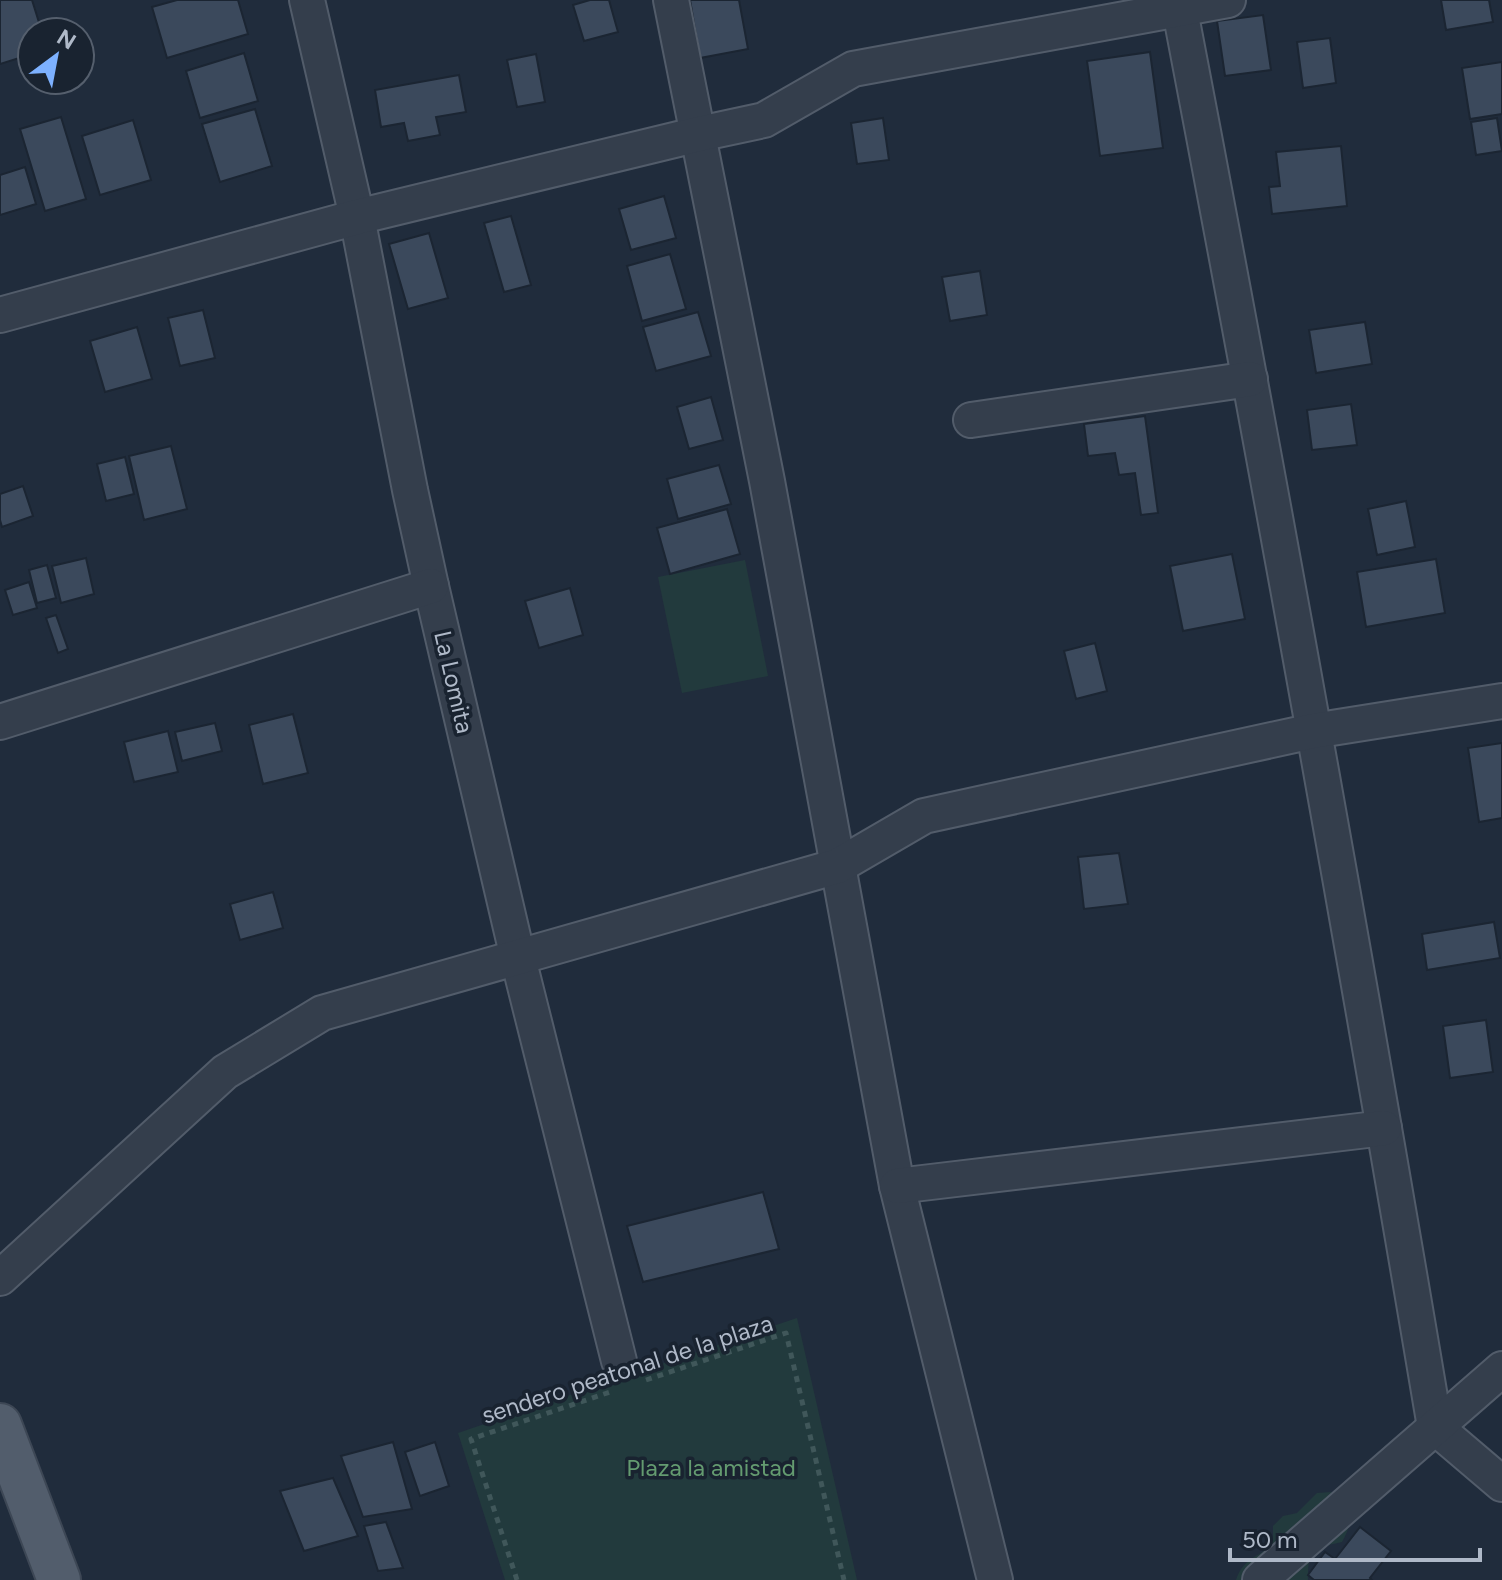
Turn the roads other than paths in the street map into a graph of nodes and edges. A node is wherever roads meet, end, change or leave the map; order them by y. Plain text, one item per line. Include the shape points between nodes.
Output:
1 (307, 0) edge
2 (671, 0) edge
3 (1228, 0) edge
4 (1179, 4) edge
5 (699, 134) junction
6 (357, 217) junction
7 (0, 315) edge
8 (1250, 379) junction
9 (971, 420) dead end
10 (431, 586) junction
11 (1502, 701) edge
12 (0, 722) edge
13 (1313, 731) junction
14 (838, 866) junction
15 (518, 958) junction
16 (1384, 1128) junction
17 (897, 1186) junction
18 (0, 1278) edge
19 (1502, 1369) edge
20 (626, 1378) road end
21 (0, 1425) edge
22 (1435, 1427) junction
23 (1502, 1484) edge
24 (59, 1580) edge
25 (995, 1580) edge
26 (1260, 1580) edge

1 - 6 street, La Lomita
2 - 5 street
3 - 4 street
4 - 5 street via 853,69 764,120
4 - 8 street
5 - 6 street
5 - 14 street
6 - 7 street
6 - 10 street, La Lomita
8 - 9 street
8 - 13 street
10 - 12 street
10 - 15 street, La Lomita
11 - 13 street
13 - 14 street via 924,816
13 - 16 street
14 - 15 street
14 - 17 street
15 - 18 street via 322,1013 225,1072
15 - 20 street, La Lomita
16 - 17 street
16 - 22 street
17 - 25 street
19 - 22 street
21 - 24 main road
22 - 23 street
22 - 26 street

